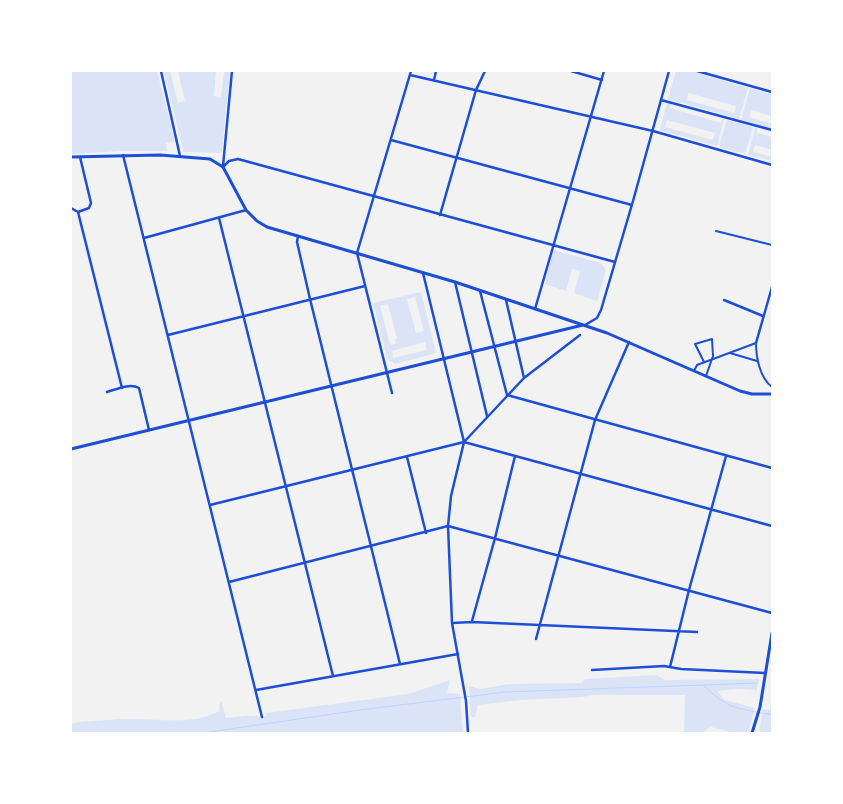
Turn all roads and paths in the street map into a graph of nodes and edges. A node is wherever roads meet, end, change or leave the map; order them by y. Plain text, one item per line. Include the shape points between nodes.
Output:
1 (161, 71) edge
2 (232, 71) edge
3 (411, 71) edge
4 (436, 71) edge
5 (485, 71) edge
6 (571, 71) edge
7 (604, 71) edge
8 (669, 71) edge
9 (697, 71) edge
10 (410, 75) junction
11 (434, 80) junction
12 (602, 80) junction
13 (476, 90) junction
14 (772, 92) edge
15 (661, 100) junction
16 (590, 116) junction
17 (772, 130) edge
18 (653, 131) junction
19 (391, 140) junction
20 (123, 155) junction
21 (180, 156) junction
22 (71, 157) edge
23 (80, 157) junction
24 (456, 158) junction
25 (772, 165) edge
26 (223, 168) junction
27 (570, 189) junction
28 (374, 197) junction
29 (632, 205) junction
30 (71, 208) edge
31 (246, 210) junction
32 (78, 212) junction
33 (440, 215) junction
34 (219, 218) junction
35 (716, 231) dead end
36 (298, 236) junction
37 (144, 238) junction
38 (555, 245) junction
39 (772, 245) edge
40 (357, 253) junction
41 (615, 262) junction
42 (424, 272) junction
43 (455, 282) junction
44 (365, 286) junction
45 (772, 287) edge
46 (480, 290) junction
47 (310, 299) junction
48 (506, 299) junction
49 (724, 300) dead end
50 (535, 309) junction
51 (243, 316) junction
52 (763, 316) junction
53 (583, 325) junction
54 (168, 335) junction
55 (580, 335) dead end
56 (515, 341) junction
57 (629, 342) junction
58 (756, 343) junction
59 (495, 346) junction
60 (471, 352) junction
61 (730, 353) junction
62 (444, 358) junction
63 (712, 361) junction
64 (757, 361) junction
65 (705, 363) junction
66 (694, 371) junction
67 (386, 372) junction
68 (706, 376) junction
69 (524, 378) junction
70 (332, 385) junction
71 (772, 387) edge
72 (122, 388) junction
73 (108, 392) dead end
74 (392, 393) dead end
75 (772, 394) edge
76 (508, 396) junction
77 (265, 402) junction
78 (487, 416) junction
79 (189, 420) junction
80 (595, 420) junction
81 (149, 430) junction
82 (464, 442) junction
83 (71, 449) edge
84 (515, 456) junction
85 (726, 456) junction
86 (407, 457) junction
87 (772, 468) edge
88 (353, 470) junction
89 (580, 474) junction
90 (286, 487) junction
91 (210, 505) junction
92 (711, 509) junction
93 (448, 526) junction
94 (772, 526) edge
95 (426, 532) junction
96 (495, 538) junction
97 (372, 546) junction
98 (558, 555) junction
99 (305, 563) junction
100 (229, 582) junction
101 (689, 590) junction
102 (772, 613) edge
103 (472, 622) junction
104 (452, 623) junction
105 (539, 625) junction
106 (679, 632) junction
107 (697, 632) dead end
108 (772, 633) edge
109 (536, 639) dead end
110 (458, 654) junction
111 (400, 664) junction
112 (670, 667) junction
113 (592, 670) dead end
114 (765, 673) junction
115 (333, 676) junction
116 (256, 690) junction
117 (262, 717) dead end
118 (468, 733) edge
119 (752, 733) edge

1 - 21 street
2 - 26 street
3 - 10 street
4 - 11 street
5 - 13 street
6 - 12 street
7 - 12 street
8 - 15 street
9 - 14 street
10 - 11 street
10 - 19 street
11 - 13 street
12 - 16 street
13 - 16 street
13 - 24 street
15 - 17 street
15 - 18 street
16 - 18 street
16 - 27 street
18 - 25 street
18 - 29 street
19 - 24 street
19 - 28 street
20 - 21 street
20 - 23 street
20 - 37 street
21 - 26 street via 210,158
22 - 23 street
23 - 32 street via 91,203 89,208
24 - 27 street
24 - 33 street
26 - 28 street via 229,161 238,159
26 - 31 street
27 - 29 street
27 - 38 street
28 - 33 street
28 - 40 street
29 - 41 street
30 - 32 street
31 - 34 street
31 - 36 street via 267,227
32 - 72 street
33 - 38 street
34 - 37 street
34 - 51 street
35 - 39 street
36 - 40 street
36 - 47 street
37 - 54 street
38 - 41 street
38 - 50 street
40 - 42 street
40 - 44 street
41 - 53 street via 599,315
42 - 43 street
42 - 62 street
43 - 46 street
43 - 60 street
44 - 47 street
44 - 67 street
45 - 52 street
46 - 48 street
46 - 59 street
47 - 51 street
47 - 70 street
48 - 50 street
48 - 56 street
49 - 52 street
50 - 53 street
51 - 54 street
51 - 77 street
52 - 58 street
53 - 56 street
53 - 57 street
54 - 79 street
55 - 69 street
56 - 59 street
56 - 69 street
57 - 66 street
57 - 80 street
58 - 61 street
58 - 64 street
59 - 60 street
59 - 76 street
60 - 62 street
60 - 78 street
61 - 63 street
61 - 64 street
62 - 67 street
62 - 82 street
63 - 65 street
63 - 65 street via 712,340 696,343
63 - 68 street
64 - 71 street via 763,380
65 - 66 street via 697,365
66 - 68 street
67 - 70 street
67 - 74 street
68 - 75 street via 748,394
69 - 76 street
70 - 77 street
70 - 88 street
72 - 73 street
72 - 81 street via 138,388
76 - 78 street
76 - 80 street
77 - 79 street
77 - 90 street
78 - 82 street
79 - 81 street
79 - 91 street
80 - 85 street
80 - 89 street
81 - 83 street
82 - 84 street
82 - 86 street
82 - 93 street via 451,496
84 - 89 street
84 - 96 street
85 - 87 street
85 - 92 street
86 - 88 street
86 - 95 street
88 - 90 street
88 - 97 street
89 - 92 street
89 - 98 street
90 - 91 street
90 - 99 street
91 - 100 street
92 - 94 street
92 - 101 street
93 - 95 street
93 - 96 street
93 - 104 street
95 - 97 street
96 - 98 street
96 - 103 street
97 - 99 street
97 - 111 street
98 - 101 street
98 - 105 street
99 - 100 street
99 - 115 street
100 - 116 street
101 - 102 street
101 - 106 street
103 - 104 street
103 - 105 street
104 - 110 street
105 - 106 street
105 - 109 street
106 - 107 street
106 - 112 street
108 - 114 street
110 - 111 street
110 - 118 street
111 - 115 street
112 - 113 street
112 - 114 street
114 - 119 street
115 - 116 street
116 - 117 street

